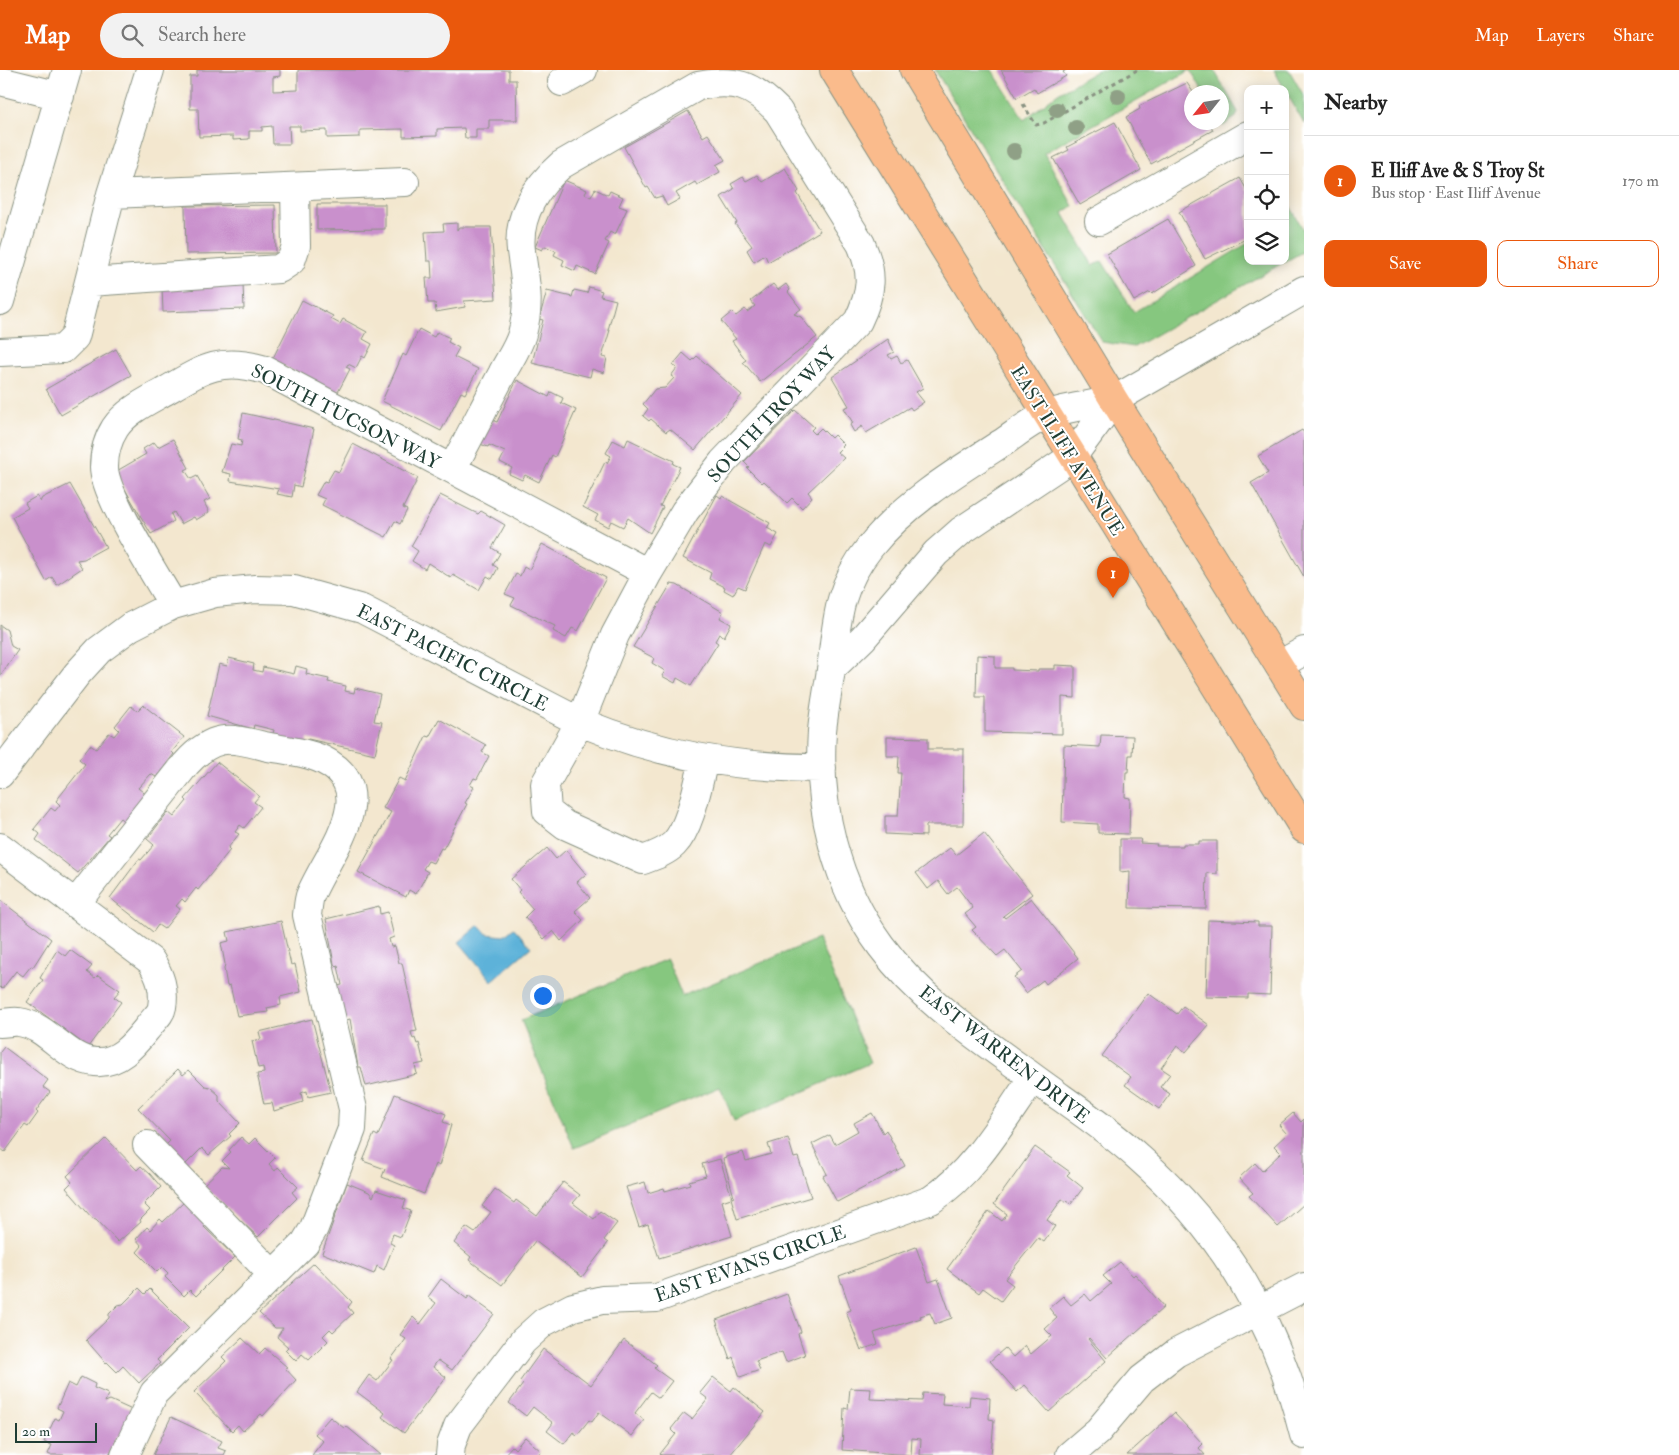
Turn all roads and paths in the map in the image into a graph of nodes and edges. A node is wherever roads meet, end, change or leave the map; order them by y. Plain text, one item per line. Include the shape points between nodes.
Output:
1 (67, 70) edge
2 (150, 70) edge
3 (834, 70) edge
4 (914, 70) edge
5 (1137, 70) edge
6 (0, 81) edge
7 (60, 96) junction
8 (1023, 104) dead end
9 (1244, 138) edge
10 (405, 182) dead end
11 (295, 187) junction
12 (111, 194) junction
13 (1099, 221) dead end
14 (89, 282) junction
15 (1304, 290) edge
16 (0, 301) edge
17 (0, 352) edge
18 (1114, 400) junction
19 (1046, 415) junction
20 (1072, 457) junction
21 (452, 469) junction
22 (648, 573) junction
23 (173, 605) junction
24 (1304, 651) edge
25 (1279, 665) junction
26 (831, 669) junction
27 (1304, 706) edge
28 (580, 722) junction
29 (704, 760) junction
30 (822, 768) junction
31 (0, 774) edge
32 (1304, 829) edge
33 (0, 847) edge
34 (76, 903) junction
35 (0, 1023) edge
36 (1033, 1078) junction
37 (147, 1145) dead end
38 (273, 1275) junction
39 (1304, 1288) edge
40 (1260, 1310) junction
41 (1304, 1435) edge
42 (124, 1455) edge
43 (450, 1455) edge
44 (1070, 1455) edge

1 - 7 street
2 - 12 street
3 - 19 main road, EAST ILIFF AVENUE
4 - 18 main road
5 - 8 path via 1044,123 1036,125
6 - 7 street
7 - 16 street
9 - 13 street
10 - 11 street
11 - 12 street
11 - 14 street via 296,246 291,261 280,269
12 - 14 street
14 - 17 street via 75,337 64,350
15 - 18 street
18 - 19 street, EAST WARREN DRIVE
18 - 20 street
18 - 25 main road
19 - 20 main road, EAST ILIFF AVENUE
19 - 26 street, EAST WARREN DRIVE via 934,489 903,513 870,546 838,608
20 - 26 street via 961,531 922,567 863,638
20 - 32 main road, EAST ILIFF AVENUE
21 - 22 street, SOUTH TUCSON WAY
21 - 22 street, SOUTH TROY WAY via 522,336 528,309 521,250 522,225 530,201 544,180 560,164 698,86 720,82 740,84 762,95 778,111 864,251 871,281 868,301 858,321 723,462 685,511
21 - 23 street, SOUTH TUCSON WAY via 266,370 246,364 224,364 200,371 130,411 112,434 104,468 108,490
22 - 28 street, SOUTH TROY WAY via 615,635
23 - 28 street, EAST PACIFIC CIRCLE via 215,593 255,589 294,590 324,597 381,618
23 - 31 street, EAST PACIFIC CIRCLE via 130,627 99,650
24 - 25 street
25 - 27 main road
26 - 30 street, EAST WARREN DRIVE via 822,732
28 - 29 street, EAST PACIFIC CIRCLE via 668,753
28 - 29 street, SOUTH TROY WAY via 545,784 547,811 565,824 643,860 675,843 686,824
29 - 30 street, EAST PACIFIC CIRCLE via 780,768
30 - 36 street, EAST WARREN DRIVE via 827,821 835,853 855,904 880,944 930,1000
33 - 34 street
34 - 35 street via 151,961 160,976 164,993 162,1010 131,1049 116,1058 97,1062 77,1058 34,1026 18,1021
34 - 38 street via 186,764 212,742 233,738 323,760 337,770 347,784 352,801 350,819 309,898 307,915 353,1109 352,1129 314,1228 305,1243
36 - 40 street, EAST WARREN DRIVE via 1134,1153 1173,1189 1208,1228
36 - 43 street, EAST EVANS CIRCLE via 966,1170 931,1200 657,1298 602,1300 572,1307 544,1322 523,1341 458,1426 450,1445
37 - 38 street
38 - 42 street via 154,1393
39 - 40 street
40 - 41 street, EAST WARREN DRIVE via 1293,1390
40 - 44 street via 1169,1358 1142,1379 1098,1432

